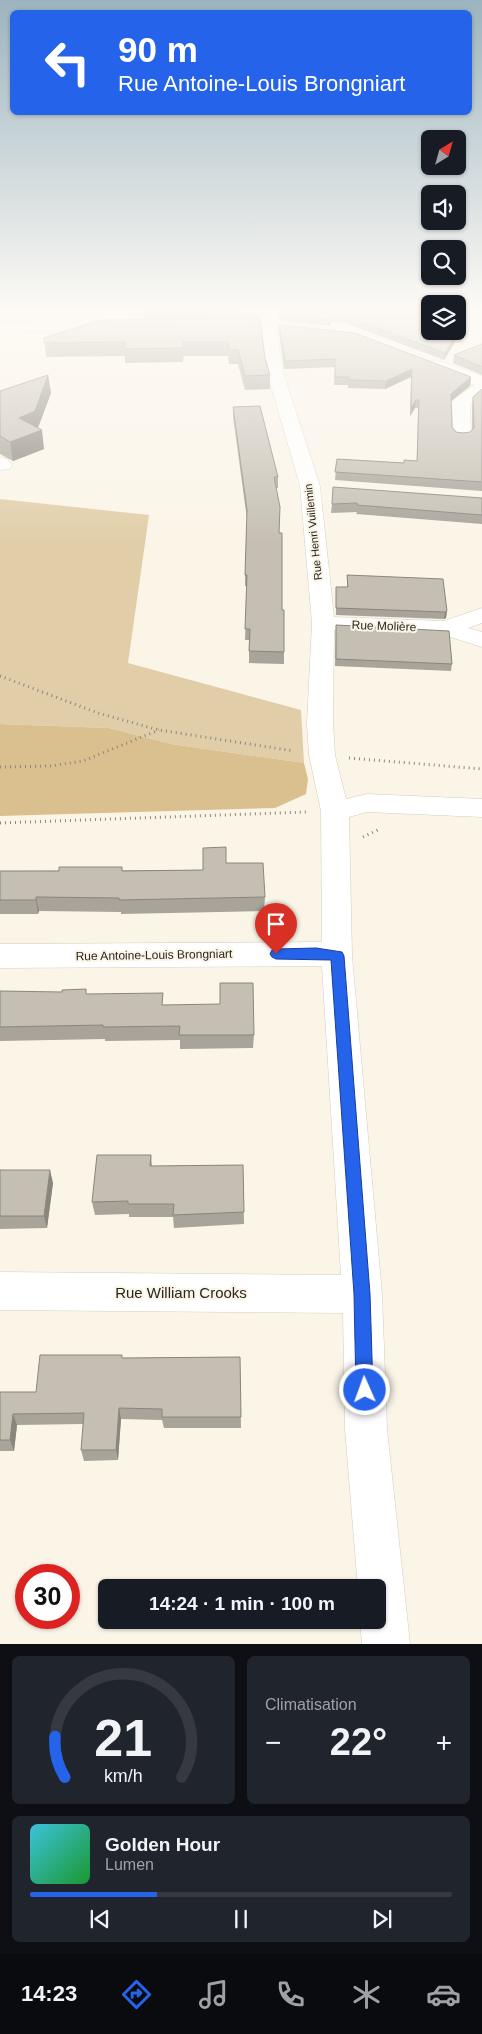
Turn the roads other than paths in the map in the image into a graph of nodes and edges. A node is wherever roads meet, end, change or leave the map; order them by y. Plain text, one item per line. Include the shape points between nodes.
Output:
1 (281, 389) edge
2 (480, 389) edge
3 (462, 435) edge
4 (482, 615) edge
5 (323, 623) junction
6 (446, 628) junction
7 (482, 640) edge
8 (482, 808) edge
9 (335, 812) junction
10 (0, 956) edge
11 (337, 956) junction
12 (0, 1291) edge
13 (362, 1294) junction
14 (386, 1644) edge

1 - 5 street, Rue Henri Vuillemin via 319,487
2 - 3 street via 461,402
4 - 6 street, Rue Molière
5 - 6 street, Rue Molière
5 - 9 street, Rue Henri Vuillemin via 321,739
6 - 7 street, Rue Molière
8 - 9 street via 367,803
9 - 11 street, Rue Henri Vuillemin
10 - 11 street, Rue Antoine-Louis Brongniart via 316,953
11 - 13 street, Rue Henri Vuillemin
12 - 13 street, Rue William Crooks
13 - 14 street, Rue Henri Vuillemin via 366,1429

